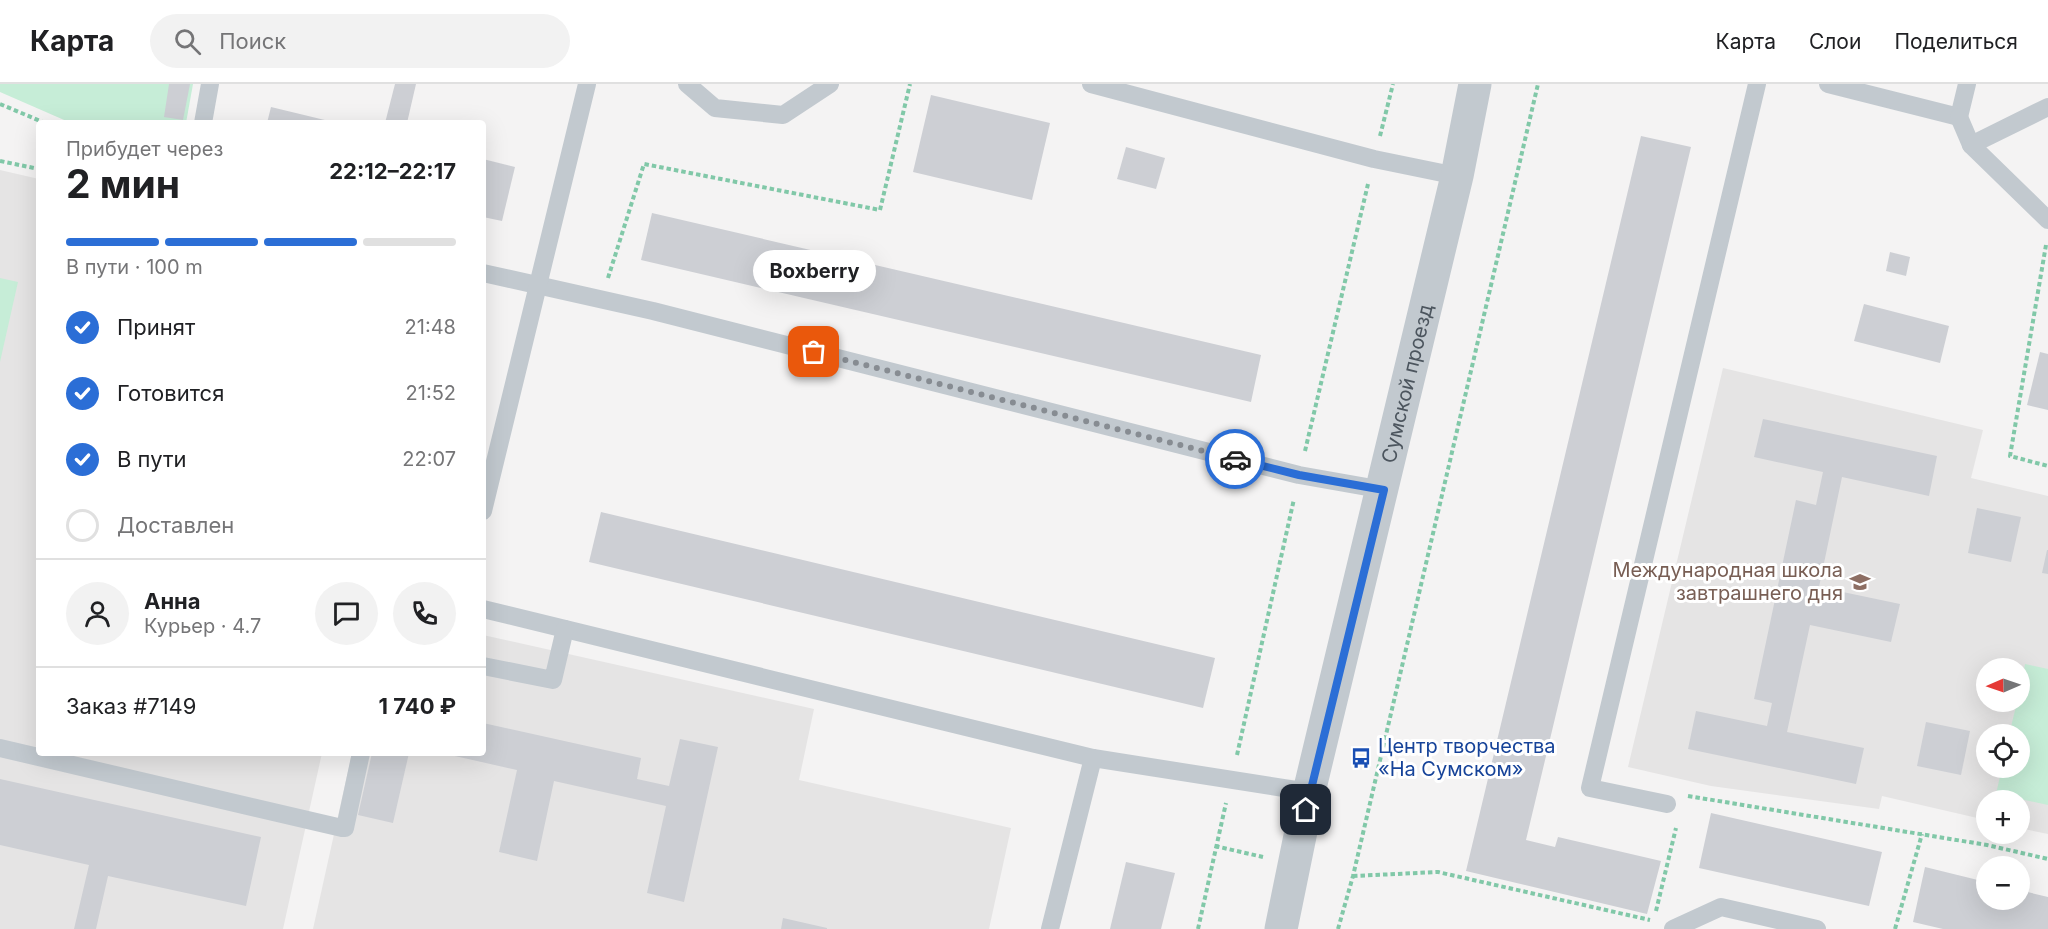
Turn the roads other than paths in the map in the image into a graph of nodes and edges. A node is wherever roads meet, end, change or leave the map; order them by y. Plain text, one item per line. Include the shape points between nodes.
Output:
1 (210, 84) edge
2 (586, 84) edge
3 (687, 84) edge
4 (830, 84) edge
5 (1091, 84) edge
6 (1474, 84) edge
7 (1757, 84) edge
8 (1828, 84) edge
9 (1967, 84) edge
10 (2048, 106) edge
11 (1959, 117) junction
12 (204, 120) edge
13 (1971, 145) junction
14 (1457, 176) junction
15 (2048, 220) edge
16 (486, 274) edge
17 (539, 287) junction
18 (1384, 490) junction
19 (486, 499) edge
20 (486, 610) edge
21 (566, 629) junction
22 (486, 667) edge
23 (0, 748) edge
24 (360, 756) edge
25 (1093, 758) junction
26 (1309, 792) junction
27 (1672, 811) road end
28 (1289, 927) edge
29 (1050, 929) edge
30 (1673, 929) edge
31 (1817, 929) edge

1 - 12 lane
2 - 17 lane
3 - 4 lane via 715,108 783,115
5 - 14 lane via 1374,159
6 - 14 street, Сумской проезд
7 - 27 lane via 1590,788
8 - 11 lane
9 - 11 lane
10 - 13 lane
11 - 13 lane
13 - 15 lane
14 - 18 street, Сумской проезд
16 - 17 lane
17 - 18 lane via 602,299 1299,475
17 - 19 lane
18 - 26 street, Сумской проезд
20 - 21 lane
21 - 22 lane via 553,680
21 - 25 lane
23 - 24 lane via 342,828
25 - 26 lane
25 - 29 lane
26 - 28 street, Сумской проезд
30 - 31 lane via 1722,907

